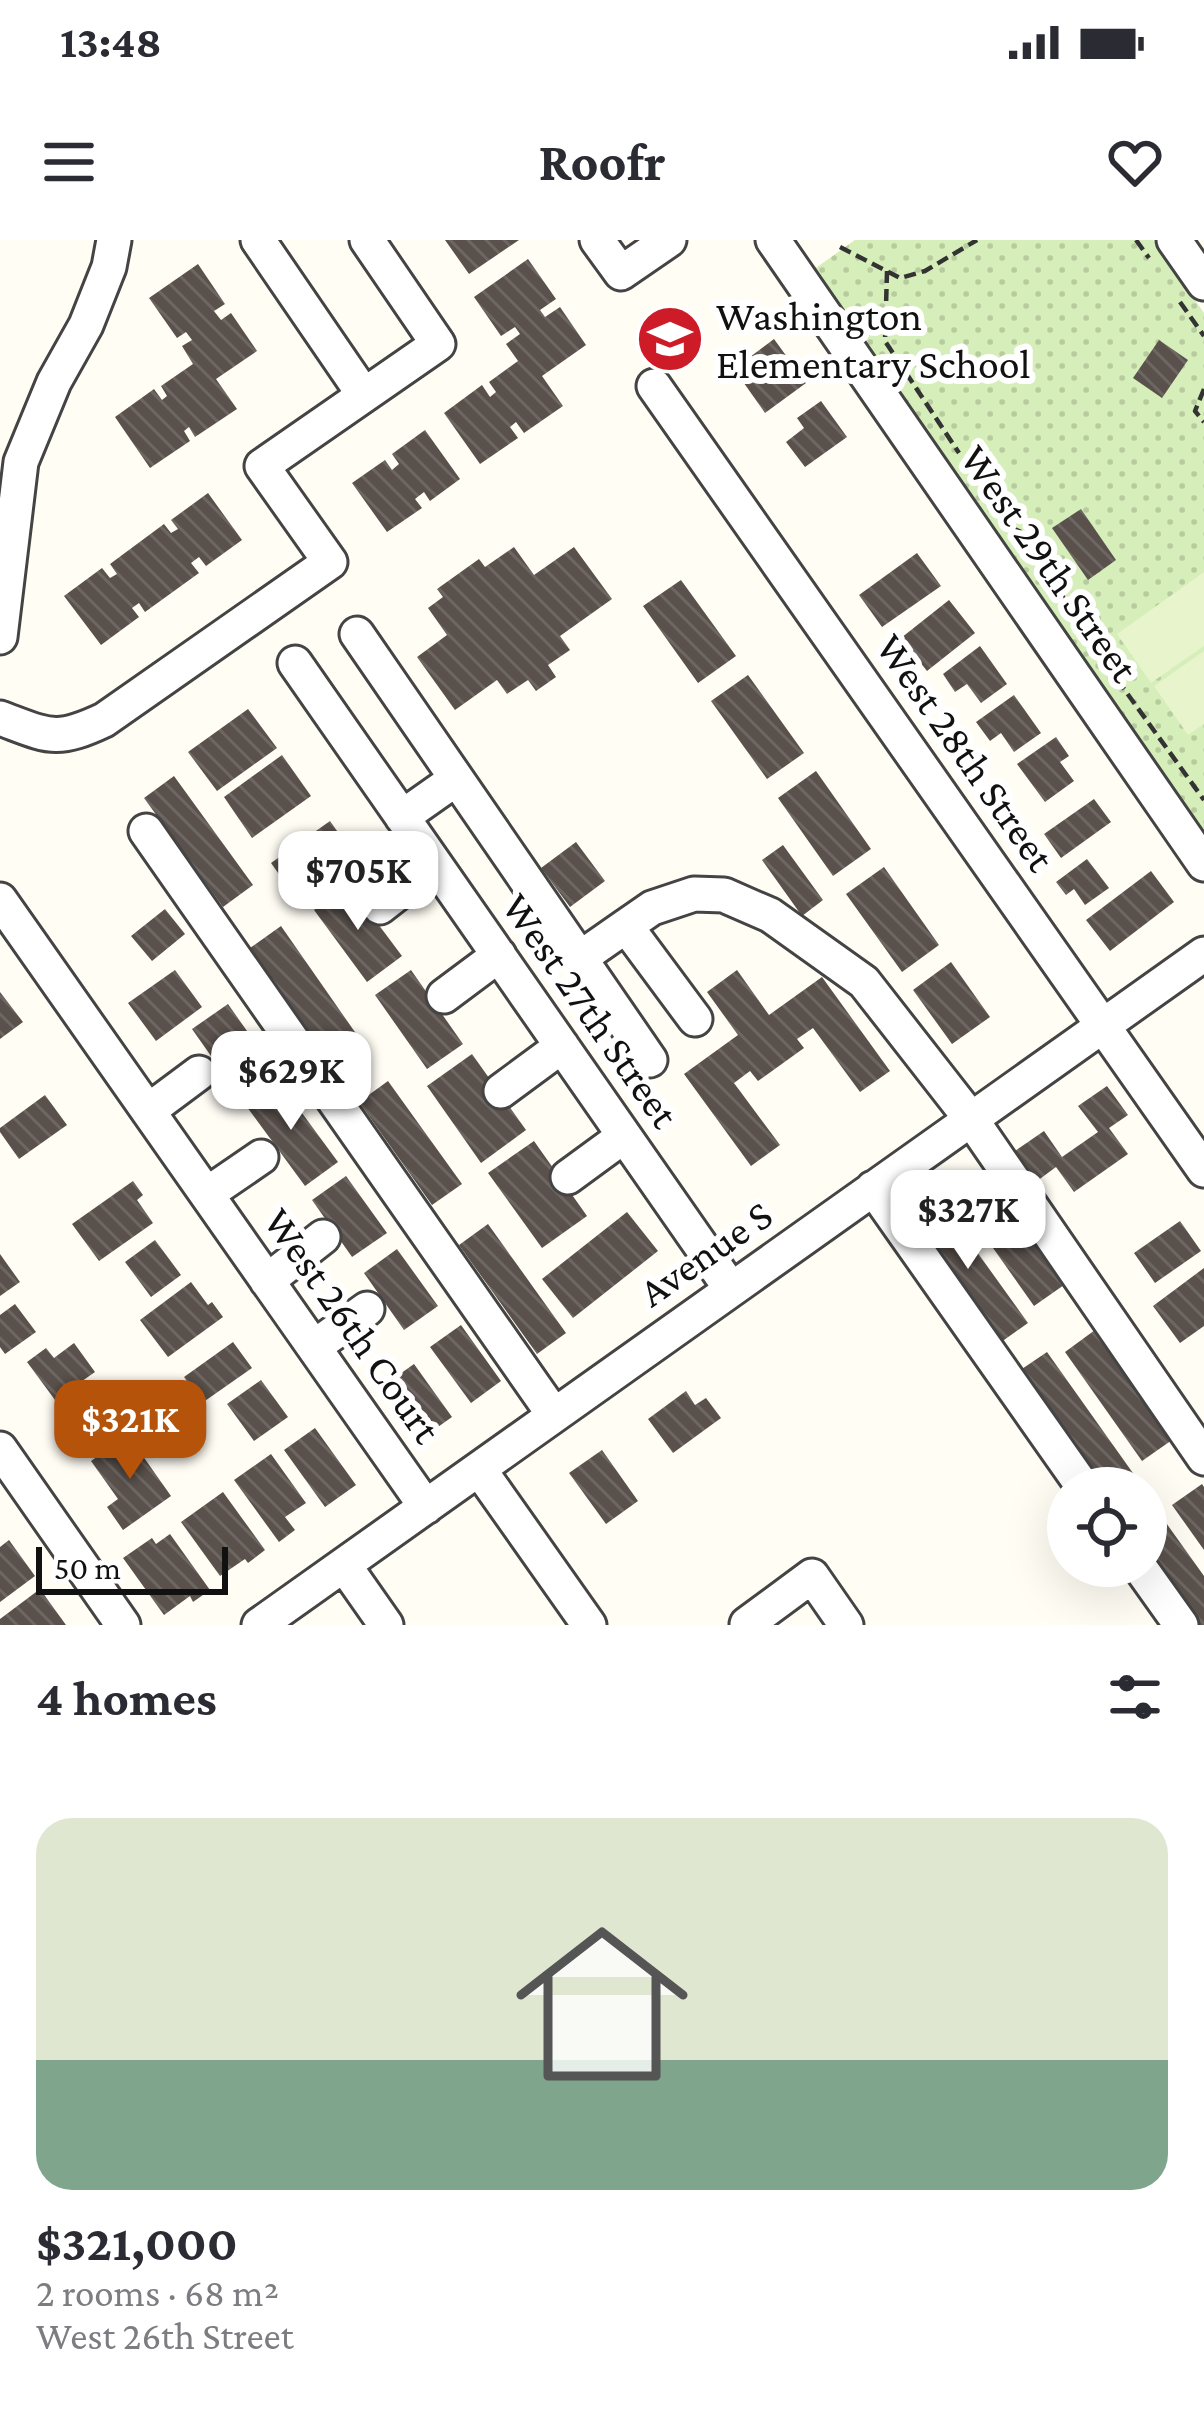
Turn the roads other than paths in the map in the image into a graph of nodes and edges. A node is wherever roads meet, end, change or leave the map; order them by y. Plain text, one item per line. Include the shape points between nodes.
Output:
1 (114, 240) edge
2 (258, 240) edge
3 (367, 240) edge
4 (597, 240) edge
5 (669, 240) edge
6 (1174, 240) edge
7 (785, 244) edge
8 (1204, 283) edge
9 (654, 386) dead end
10 (364, 394) junction
11 (9, 479) edge
12 (357, 634) dead end
13 (0, 637) edge
14 (295, 663) dead end
15 (0, 718) edge
16 (456, 779) junction
17 (402, 817) junction
18 (146, 831) dead end
19 (435, 864) junction
20 (1204, 864) edge
21 (0, 900) edge
22 (380, 907) dead end
23 (626, 926) junction
24 (576, 953) junction
25 (1204, 954) edge
26 (499, 955) junction
27 (444, 996) dead end
28 (695, 1019) dead end
29 (1102, 1026) junction
30 (562, 1046) junction
31 (650, 1060) dead end
32 (199, 1073) dead end
33 (501, 1091) dead end
34 (148, 1111) junction
35 (971, 1119) junction
36 (624, 1136) junction
37 (261, 1157) dead end
38 (1204, 1170) edge
39 (568, 1177) dead end
40 (873, 1188) junction
41 (207, 1194) junction
42 (323, 1237) dead end
43 (267, 1281) junction
44 (731, 1289) junction
45 (367, 1309) dead end
46 (314, 1347) junction
47 (554, 1415) junction
48 (0, 1449) edge
49 (1204, 1458) edge
50 (1069, 1467) edge
51 (479, 1469) junction
52 (426, 1507) junction
53 (344, 1565) junction
54 (1154, 1587) edge
55 (747, 1624) edge
56 (123, 1625) edge
57 (259, 1625) edge
58 (386, 1625) edge
59 (589, 1625) edge
60 (846, 1625) edge
61 (1181, 1625) edge

1 - 11 street via 86,325
2 - 10 street
3 - 10 street via 439,344
4 - 5 street via 621,273
6 - 8 street
7 - 20 street, West 29th Street
9 - 29 street, West 28th Street
10 - 15 street via 262,466 330,562 104,720 46,736
11 - 13 street
12 - 16 street
14 - 17 street, West 27th Street
16 - 17 street
16 - 24 street
17 - 19 street, West 27th Street
18 - 47 street
19 - 22 street
19 - 26 street, West 27th Street
21 - 34 street, West 26th Court
23 - 24 street
23 - 28 street
23 - 35 street via 694,894 724,895 770,915 864,982
24 - 31 street
25 - 29 street, Avenue S
26 - 27 street
26 - 30 street, West 27th Street
29 - 35 street, Avenue S
29 - 38 street, West 28th Street
30 - 33 street
30 - 36 street, West 27th Street
32 - 34 street
34 - 41 street, West 26th Court
35 - 40 street, Avenue S
35 - 49 street
36 - 39 street
36 - 44 street, West 27th Street
37 - 41 street
40 - 44 street, Avenue S
40 - 50 street
41 - 43 street, West 26th Court
42 - 43 street
43 - 46 street, West 26th Court
44 - 47 street, Avenue S
45 - 46 street
46 - 52 street, West 26th Court
47 - 51 street, Avenue S
48 - 56 street
51 - 52 street, Avenue S
51 - 59 street, West 26th Court
52 - 53 street, Avenue S
53 - 57 street, Avenue S
53 - 58 street
54 - 61 street
55 - 60 street via 812,1576

